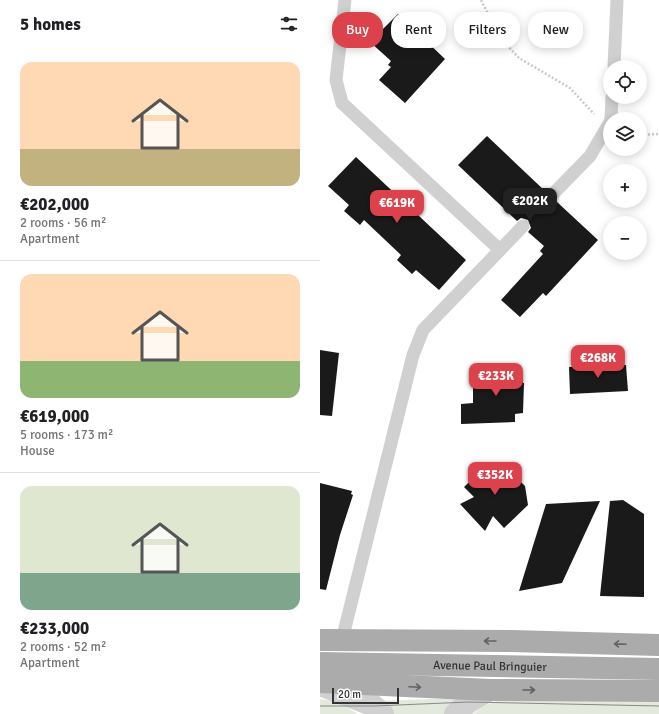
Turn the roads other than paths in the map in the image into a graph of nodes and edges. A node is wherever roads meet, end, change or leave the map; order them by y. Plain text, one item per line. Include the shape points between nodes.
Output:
1 (345, 0) edge
2 (617, 0) edge
3 (614, 60) edge
4 (603, 133) edge
5 (551, 196) dead end
6 (522, 226) dead end
7 (500, 250) junction
8 (320, 640) edge
9 (342, 640) junction
10 (659, 645) edge
11 (320, 663) edge
12 (659, 669) edge
13 (320, 682) edge
14 (320, 685) edge
15 (490, 690) junction
16 (659, 691) edge
17 (383, 714) edge
18 (455, 714) edge

1 - 7 lane via 336,80 342,103
2 - 3 lane
4 - 5 lane via 590,156
6 - 7 lane
7 - 9 lane via 424,330 411,366
8 - 9 main road
10 -> 9 main road
11 - 12 main road, Avenue Paul Bringuier
13 -> 15 main road, Avenue Paul Bringuier
14 - 17 street via 374,706
15 -> 16 main road, Avenue Paul Bringuier
15 - 18 street

